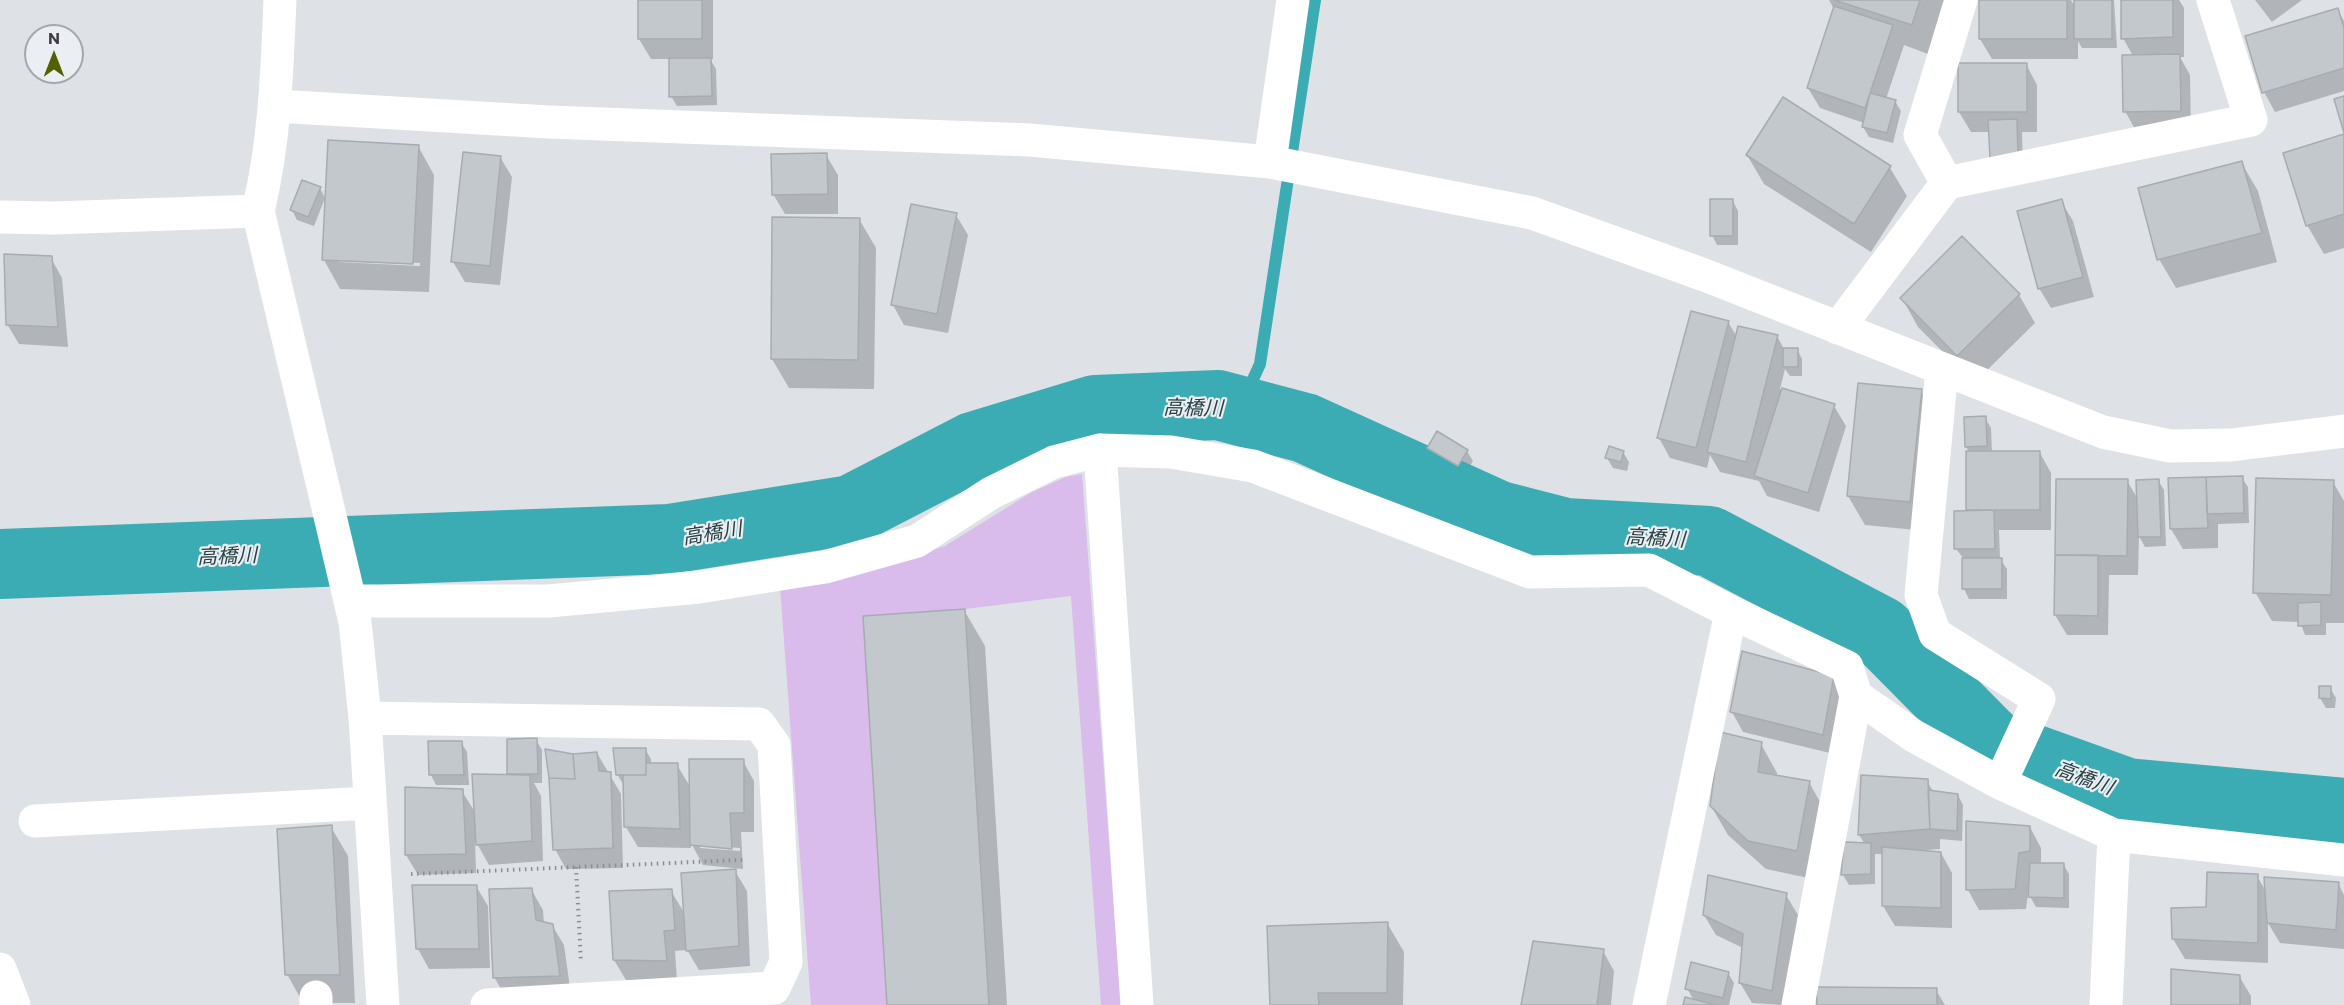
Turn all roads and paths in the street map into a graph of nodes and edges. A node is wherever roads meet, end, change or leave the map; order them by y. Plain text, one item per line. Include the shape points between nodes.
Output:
1 (280, 0) edge
2 (1293, 0) edge
3 (1961, 0) edge
4 (2213, 0) edge
5 (276, 106) junction
6 (1270, 162) junction
7 (1947, 183) junction
8 (258, 211) junction
9 (0, 217) edge
10 (1838, 328) junction
11 (1942, 369) junction
12 (2344, 431) edge
13 (1100, 450) junction
14 (350, 601) junction
15 (1731, 612) junction
16 (1856, 696) junction
17 (365, 718) junction
18 (2000, 783) junction
19 (370, 803) junction
20 (35, 821) dead end
21 (2114, 835) junction
22 (780, 858) junction
23 (2344, 861) edge
24 (576, 867) junction
25 (375, 875) junction
26 (0, 969) edge
27 (583, 999) junction
28 (14, 1005) edge
29 (383, 1005) edge
30 (487, 1005) edge
31 (1137, 1005) edge
32 (1649, 1005) edge
33 (1798, 1005) edge
34 (2106, 1005) edge

1 - 5 street
2 - 6 street
3 - 7 street via 1920,135
4 - 7 street via 2251,120
5 - 6 street via 549,122 1030,140
5 - 8 street via 268,171
6 - 10 street via 1532,213
7 - 10 street
8 - 9 street via 53,219
8 - 14 street
10 - 11 street
11 - 12 street via 2103,432 2170,446 2230,445
11 - 18 street via 1921,595 1935,634 2039,699
13 - 14 street via 1033,472 991,493 917,541 825,567 699,587 549,601
13 - 15 street via 1171,452 1253,466 1530,572 1649,570
13 - 31 street
14 - 17 street
15 - 16 street via 1847,667
15 - 32 street
16 - 18 street via 1914,736
16 - 33 street
17 - 19 street
17 - 22 street via 759,724 774,745
18 - 21 street
19 - 20 street
19 - 25 street
21 - 23 street
21 - 34 street
22 - 24 path
22 - 27 street via 786,962 774,988
24 - 25 path
24 - 27 path
25 - 29 street
26 - 28 street
27 - 30 street

